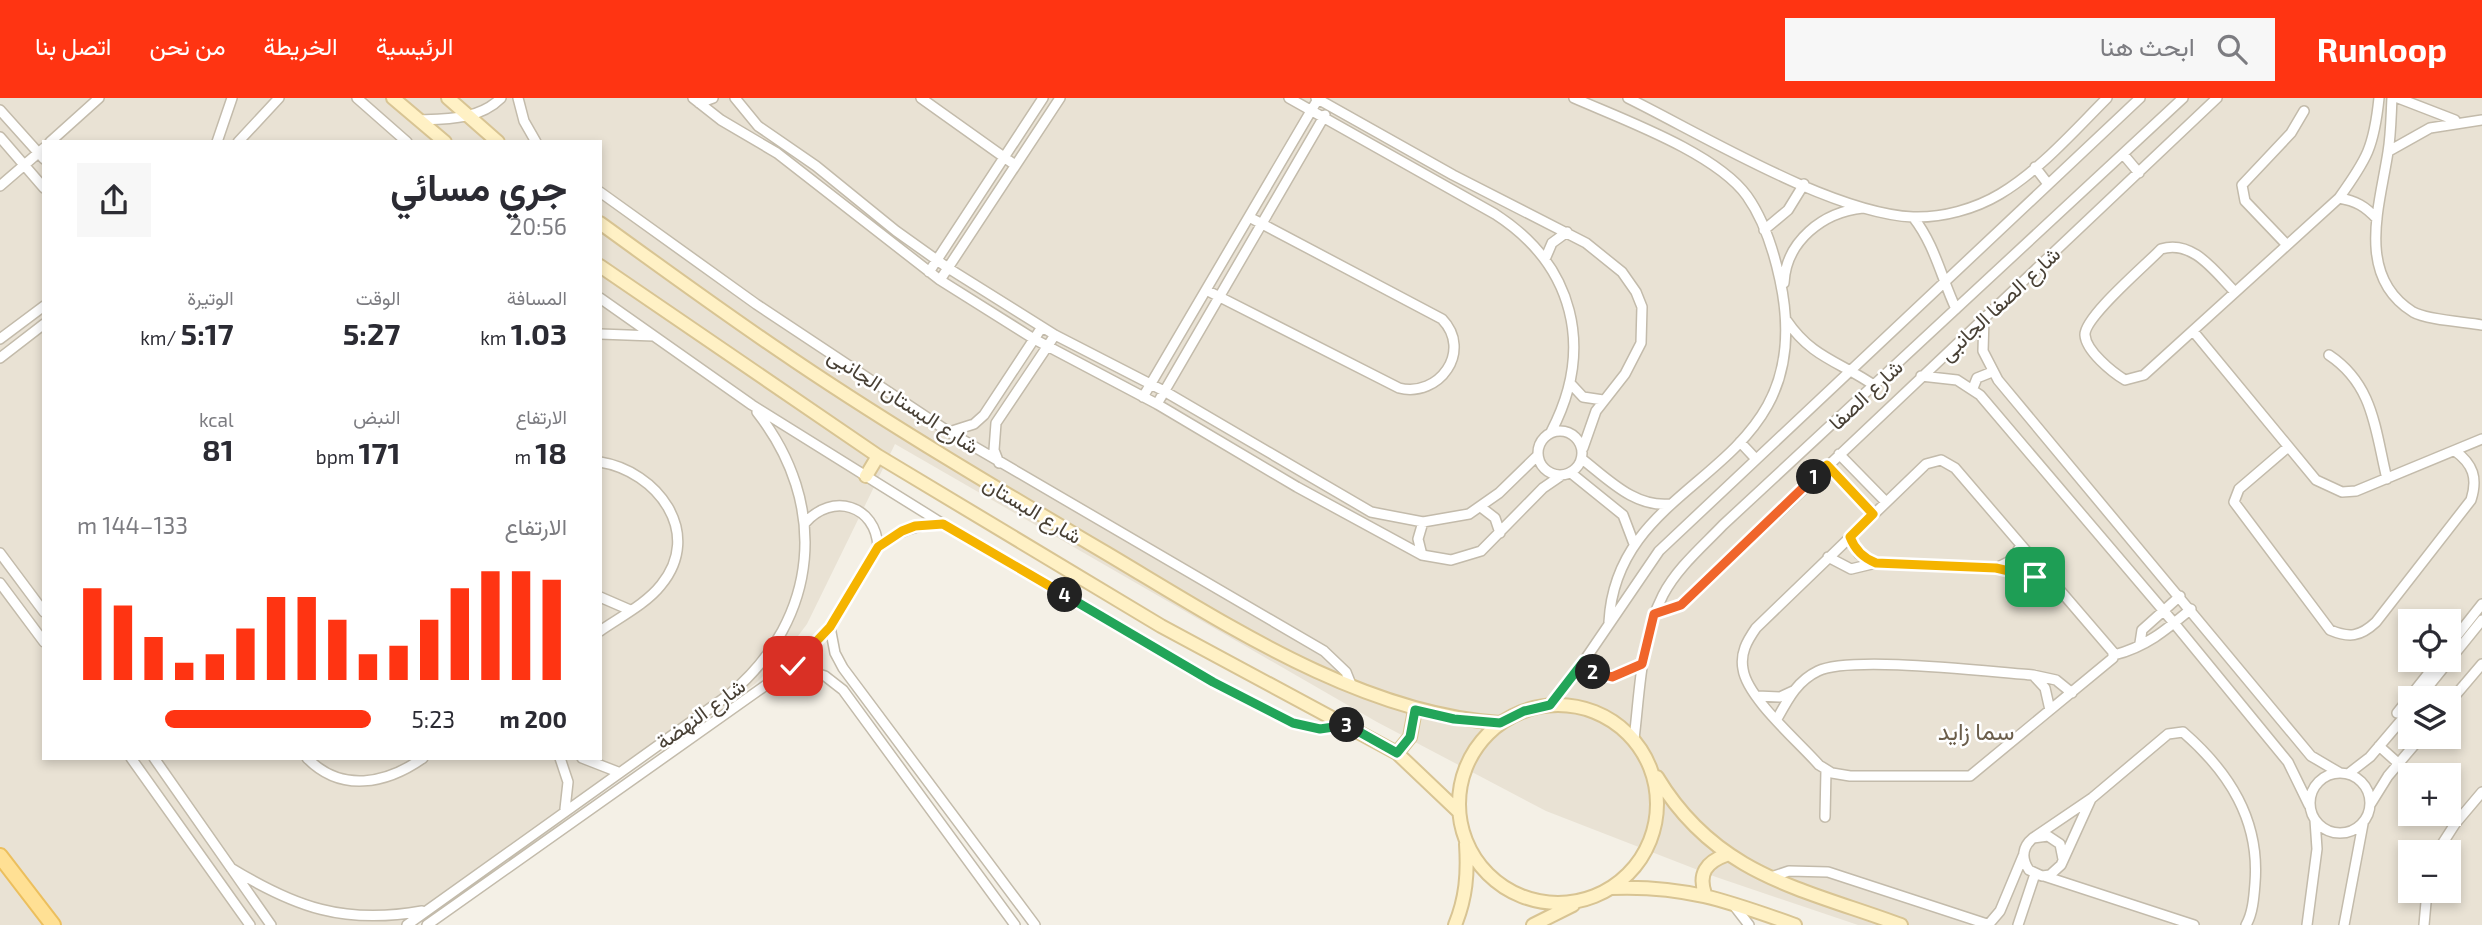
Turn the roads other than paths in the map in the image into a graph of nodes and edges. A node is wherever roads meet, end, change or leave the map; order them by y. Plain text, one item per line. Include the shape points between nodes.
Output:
1 (99, 98) edge
2 (232, 98) edge
3 (279, 98) edge
4 (357, 98) edge
5 (393, 98) edge
6 (448, 98) edge
7 (501, 98) edge
8 (518, 98) edge
9 (713, 98) edge
10 (735, 98) edge
11 (921, 98) edge
12 (1043, 98) edge
13 (1289, 98) edge
14 (1574, 98) edge
15 (1628, 98) edge
16 (2107, 98) edge
17 (2140, 98) edge
18 (2183, 98) edge
19 (2217, 98) edge
20 (2379, 98) edge
21 (2392, 98) edge
22 (2398, 98) edge
23 (1056, 99) edge
24 (1317, 99) edge
25 (696, 100) edge
26 (2098, 103) edge
27 (1330, 107) junction
28 (0, 110) edge
29 (2304, 111) dead end
30 (1311, 112) junction
31 (468, 116) junction
32 (1323, 119) junction
33 (418, 120) junction
34 (2482, 120) edge
35 (2460, 121) junction
36 (0, 137) edge
37 (52, 140) edge
38 (218, 140) edge
39 (240, 140) edge
40 (405, 140) edge
41 (442, 140) edge
42 (496, 140) edge
43 (535, 140) edge
44 (2389, 151) junction
45 (42, 153) edge
46 (2123, 155) junction
47 (1004, 157) junction
48 (24, 165) junction
49 (1015, 165) junction
50 (2035, 167) junction
51 (2138, 173) junction
52 (1804, 184) junction
53 (2049, 184) junction
54 (0, 186) edge
55 (42, 186) edge
56 (602, 193) edge
57 (2339, 198) junction
58 (1868, 208) junction
59 (1249, 217) junction
60 (1913, 217) junction
61 (2377, 219) junction
62 (602, 224) edge
63 (1262, 224) junction
64 (1764, 230) junction
65 (1567, 233) junction
66 (2287, 245) junction
67 (1546, 257) junction
68 (938, 259) junction
69 (602, 267) edge
70 (948, 268) junction
71 (929, 272) junction
72 (940, 280) junction
73 (1943, 281) junction
74 (1206, 290) junction
75 (2235, 292) junction
76 (1783, 294) junction
77 (1220, 296) junction
78 (602, 299) edge
79 (42, 308) edge
80 (1956, 309) junction
81 (1984, 316) junction
82 (1786, 320) junction
83 (2482, 325) edge
84 (42, 326) edge
85 (1042, 327) junction
86 (2193, 331) junction
87 (602, 334) edge
88 (1055, 335) junction
89 (656, 336) junction
90 (0, 339) edge
91 (1034, 339) junction
92 (1047, 347) junction
93 (2329, 355) dead end
94 (0, 358) edge
95 (1851, 369) junction
96 (1992, 372) junction
97 (1921, 376) junction
98 (1570, 383) junction
99 (1150, 384) junction
100 (1875, 386) junction
101 (1973, 388) junction
102 (1164, 391) junction
103 (1143, 397) junction
104 (1603, 400) junction
105 (1157, 404) junction
106 (752, 405) junction
107 (949, 432) junction
108 (1551, 432) junction
109 (2482, 439) edge
110 (1740, 442) junction
111 (2288, 447) junction
112 (1583, 448) junction
113 (2455, 451) junction
114 (1839, 454) junction
115 (1538, 455) junction
116 (878, 456) junction
117 (1755, 458) junction
118 (1582, 459) junction
119 (602, 462) edge
120 (999, 463) junction
121 (1827, 465) junction
122 (1566, 474) junction
123 (866, 476) junction
124 (2387, 479) junction
125 (1886, 502) junction
126 (1673, 504) junction
127 (1482, 508) junction
128 (1873, 514) junction
129 (1423, 522) junction
130 (805, 523) junction
131 (943, 524) junction
132 (1500, 533) junction
133 (1850, 537) junction
134 (1634, 544) junction
135 (2021, 545) junction
136 (878, 547) junction
137 (0, 553) edge
138 (1422, 555) junction
139 (1828, 557) junction
140 (1876, 563) junction
141 (1996, 568) junction
142 (2048, 577) junction
143 (0, 583) edge
144 (2180, 596) junction
145 (602, 598) edge
146 (2482, 604) edge
147 (42, 609) edge
148 (2191, 609) junction
149 (630, 610) junction
150 (2164, 611) junction
151 (1654, 614) junction
152 (2482, 621) edge
153 (2175, 623) junction
154 (1609, 626) junction
155 (830, 627) junction
156 (602, 630) edge
157 (2461, 631) edge
158 (42, 639) edge
159 (2140, 643) junction
160 (2114, 655) junction
161 (1584, 661) junction
162 (1642, 664) junction
163 (2482, 664) edge
164 (793, 666) junction
165 (843, 668) junction
166 (2033, 675) junction
167 (825, 676) junction
168 (2429, 686) edge
169 (1352, 687) junction
170 (2461, 689) edge
171 (1793, 691) junction
172 (2071, 692) junction
173 (1757, 696) junction
174 (1550, 705) junction
175 (712, 706) junction
176 (1415, 710) junction
177 (2050, 710) junction
178 (720, 718) junction
179 (1777, 719) junction
180 (1500, 723) junction
181 (1345, 724) junction
182 (2398, 724) edge
183 (1634, 739) junction
184 (2379, 746) junction
185 (2410, 749) edge
186 (1397, 753) junction
187 (133, 760) edge
188 (157, 760) edge
189 (309, 760) edge
190 (420, 760) edge
191 (561, 760) edge
192 (585, 760) edge
193 (2398, 763) junction
194 (1650, 766) junction
195 (163, 770) junction
196 (1826, 770) junction
197 (618, 772) junction
198 (2344, 773) junction
199 (149, 780) junction
200 (2482, 792) edge
201 (2092, 798) junction
202 (2309, 805) junction
203 (2370, 805) junction
204 (565, 809) junction
205 (1458, 811) junction
206 (1825, 817) dead end
207 (2315, 820) junction
208 (2364, 820) junction
209 (2034, 838) junction
210 (2445, 840) edge
211 (1465, 841) junction
212 (522, 845) junction
213 (528, 854) junction
214 (1726, 855) junction
215 (0, 856) edge
216 (2023, 856) junction
217 (2063, 859) junction
218 (231, 867) junction
219 (2039, 875) junction
220 (1771, 877) junction
221 (1611, 888) junction
222 (1705, 894) junction
223 (1594, 896) junction
224 (1016, 899) junction
225 (1731, 902) junction
226 (2426, 903) edge
227 (1003, 908) junction
228 (430, 909) junction
229 (53, 925) edge
230 (250, 925) edge
231 (271, 925) edge
232 (407, 925) edge
233 (426, 925) edge
234 (1015, 925) edge
235 (1035, 925) edge
236 (1455, 925) edge
237 (1533, 925) edge
238 (1749, 925) edge
239 (1795, 925) edge
240 (1901, 925) edge
241 (1989, 925) edge
242 (2018, 925) edge
243 (2194, 925) edge
244 (2246, 925) edge
245 (2307, 925) edge
246 (2344, 925) edge
247 (2424, 925) edge

1 - 37 street
2 - 38 street
3 - 39 street
4 - 40 street
5 - 33 street
6 - 31 street
7 - 31 street
8 - 43 street
9 - 25 street
10 - 68 street via 758,126
11 - 47 street
12 - 47 street
13 - 30 street
14 - 64 street via 1721,170 1747,197
15 - 52 street
16 - 26 street
17 - 53 street, شارع الصفا
18 - 46 street, شارع الصفا
19 - 51 street, شارع الصفا الجانبى
20 - 57 street via 2375,137
21 - 44 street
22 - 35 street
23 - 49 street
24 - 27 street
24 - 30 street
25 - 71 street via 777,153
26 - 50 street
27 - 32 street
27 - 65 street
28 - 45 street
29 - 66 street via 2291,133 2242,185 2245,201
30 - 32 street
30 - 59 street
31 - 33 street
31 - 42 street
32 - 63 street
32 - 67 street via 1495,214
33 - 41 street
34 - 35 street
35 - 44 street via 2430,128
36 - 48 street
44 - 61 street
45 - 48 street
46 - 51 street
46 - 80 street, شارع الصفا
47 - 49 street
47 - 68 street
48 - 54 street
48 - 55 street
49 - 70 street
50 - 53 street
50 - 60 street via 1978,205
51 - 81 street, شارع الصفا الجانبى
52 - 58 street
52 - 64 street via 1788,210
53 - 73 street, شارع الصفا
56 - 107 street, شارع البستان الجانبى via 756,304
57 - 61 street via 2354,200
57 - 66 street
58 - 60 street
58 - 76 street via 1835,214 1807,233 1789,261
59 - 63 street
59 - 74 street
60 - 73 street via 1933,247
61 - 83 street via 2377,262 2398,299 2415,313
62 - 169 street, شارع البستان via 744,327 938,453 1214,615
63 - 77 street
63 - 77 street via 1442,319 1453,338 1451,364 1434,384 1422,389 1399,388
64 - 76 street
65 - 67 street via 1552,243
65 - 104 street via 1622,272 1642,307 1641,343 1625,374
66 - 75 street
67 - 98 street via 1568,309 1573,346
68 - 70 street
68 - 71 street
69 - 116 street, شارع البستان
70 - 72 street
70 - 85 street
71 - 72 street
72 - 91 street
73 - 80 street
73 - 95 street, شارع الصفا
74 - 77 street
74 - 99 street
75 - 86 street
75 - 86 street via 2193,251 2172,246 2161,249 2092,318 2085,336 2116,375 2135,380
76 - 82 street
77 - 102 street
78 - 89 street
79 - 90 street
80 - 100 street, شارع الصفا
81 - 96 street via 1983,351
81 - 97 street, شارع الصفا الجانبى
82 - 95 street via 1813,352
82 - 110 street via 1781,379 1764,415
84 - 94 street
85 - 88 street
85 - 91 street
86 - 111 street
87 - 89 street
88 - 92 street
88 - 99 street
89 - 106 street
91 - 92 street
91 - 107 street via 984,415 974,424
92 - 103 street
92 - 120 street via 996,423 994,450
93 - 124 street via 2345,366 2367,397
95 - 100 street
95 - 117 street, شارع الصفا
96 - 101 street via 1977,378
96 - 144 street
97 - 101 street via 1948,377
97 - 114 street, شارع الصفا الجانبى
98 - 104 street via 1583,397
98 - 108 street
99 - 102 street
99 - 103 street
100 - 151 street, شارع الصفا via 1695,554 1676,574
101 - 150 street
102 - 105 street
102 - 129 street via 1371,512
103 - 105 street
104 - 112 street
105 - 138 street
106 - 123 street
106 - 130 street, شارع النهضة via 783,452
107 - 120 street, شارع البستان الجانبى
108 - 112 street via 1567,431
108 - 115 street via 1539,446
109 - 113 street
110 - 117 street
110 - 126 street
111 - 113 street via 2239,489 2234,502 2330,630 2346,637 2363,634 2376,622 2471,500 2474,472
111 - 124 street via 2328,488 2356,491
112 - 118 street
113 - 124 street
114 - 121 street, شارع الصفا الجانبى
114 - 125 street
115 - 122 street via 1546,470
115 - 127 street
116 - 123 street
116 - 181 street, شارع البستان via 1171,632
117 - 154 street, شارع الصفا via 1660,551
118 - 122 street
118 - 126 street via 1637,500
119 - 149 street via 646,480 665,501 676,524 677,546 668,575 652,595
120 - 169 street, شارع البستان الجانبى via 1324,650 1346,672
121 - 128 street
121 - 151 street, شارع الصفا الجانبى via 1681,605
122 - 132 street via 1543,488
122 - 134 street via 1623,515
123 - 131 street
125 - 128 street
125 - 135 street via 1926,464 1941,460 1955,468
126 - 134 street
127 - 129 street via 1454,519
127 - 132 street via 1495,517
128 - 133 street
129 - 138 street via 1418,539
130 - 136 street via 822,508 846,505 874,524
130 - 175 street, شارع النهضة via 800,588 785,628 754,672
131 - 136 street, شارع النهضة via 902,531
131 - 181 street via 1213,682 1293,723 1320,729
132 - 138 street via 1471,556 1451,560
133 - 139 street
133 - 140 street via 1859,554
134 - 154 street via 1615,583
135 - 141 street via 2012,560
135 - 142 street
136 - 155 street, شارع النهضة
137 - 147 street
139 - 140 street via 1851,569
139 - 173 street via 1747,640 1743,670
140 - 141 street
141 - 142 street
142 - 160 street
143 - 158 street
144 - 148 street
144 - 150 street
145 - 149 street
146 - 157 street
148 - 153 street
148 - 198 street via 2311,756
149 - 156 street
150 - 153 street
150 - 159 street via 2142,631
151 - 162 street, شارع الصفا
152 - 168 street
153 - 159 street via 2150,643
153 - 202 street via 2288,762
154 - 161 street, شارع الصفا
155 - 164 street, شارع النهضة
155 - 165 street via 832,645
159 - 160 street
160 - 172 street
161 - 162 street via 1604,677
161 - 174 street, شارع الصفا
162 - 183 street, شارع الصفا
163 - 170 street
164 - 167 street
164 - 178 street, شارع النهضة
165 - 167 street via 832,668
165 - 224 street
166 - 171 street via 1836,665 1820,670
166 - 172 street via 2056,680
166 - 177 street via 2045,688
167 - 227 street via 843,690
169 - 176 street, شارع البستان
171 - 173 street
171 - 179 street
172 - 177 street
173 - 179 street
174 - 180 street
174 - 183 street via 1600,715
175 - 178 street
175 - 197 street, شارع النهضة
176 - 180 street, شارع البستان
176 - 186 street via 1410,737
177 - 196 street via 1970,776 1850,776
178 - 213 street, شارع النهضة
179 - 196 street
180 - 205 street via 1476,747 1462,777
181 - 186 street, شارع البستان
182 - 184 street
183 - 194 street
184 - 193 street
184 - 198 street
185 - 193 street
186 - 205 street, شارع البستان
187 - 199 street
188 - 195 street
189 - 190 street via 324,773 355,781 390,777
191 - 204 street via 569,782
192 - 197 street
193 - 203 street
194 - 214 street via 1688,822
194 - 221 street via 1657,793 1656,820 1640,858
195 - 199 street
195 - 218 street
196 - 206 street
197 - 204 street, شارع النهضة
198 - 202 street via 2317,782
198 - 203 street via 2364,786
199 - 230 street
200 - 210 street
201 - 209 street
201 - 217 street
201 - 244 street via 2168,734 2183,732 2210,755 2243,804 2257,862
202 - 207 street
203 - 208 street
204 - 212 street, شارع النهضة
205 - 211 street
207 - 208 street via 2340,833
207 - 245 street via 2317,849
208 - 246 street
209 - 216 street
209 - 217 street via 2055,839
211 - 223 street via 1481,867 1504,888 1564,903
211 - 236 street via 1465,892
212 - 213 street
212 - 228 street, شارع النهضة
213 - 233 street, شارع النهضة
214 - 220 street
214 - 222 street via 1713,859 1704,870 1701,883
215 - 229 main road
216 - 219 street via 2025,864
216 - 241 street via 2000,911
217 - 219 street via 2056,871
218 - 228 street via 290,903 333,916 382,918
218 - 231 street
219 - 242 street
219 - 243 street
220 - 240 street
220 - 241 street via 1789,871 1828,872
221 - 222 street via 1648,886
221 - 223 street
222 - 225 street
223 - 237 street
224 - 227 street
224 - 235 street
225 - 238 street
225 - 239 street
226 - 247 street
227 - 234 street
228 - 232 street, شارع النهضة

